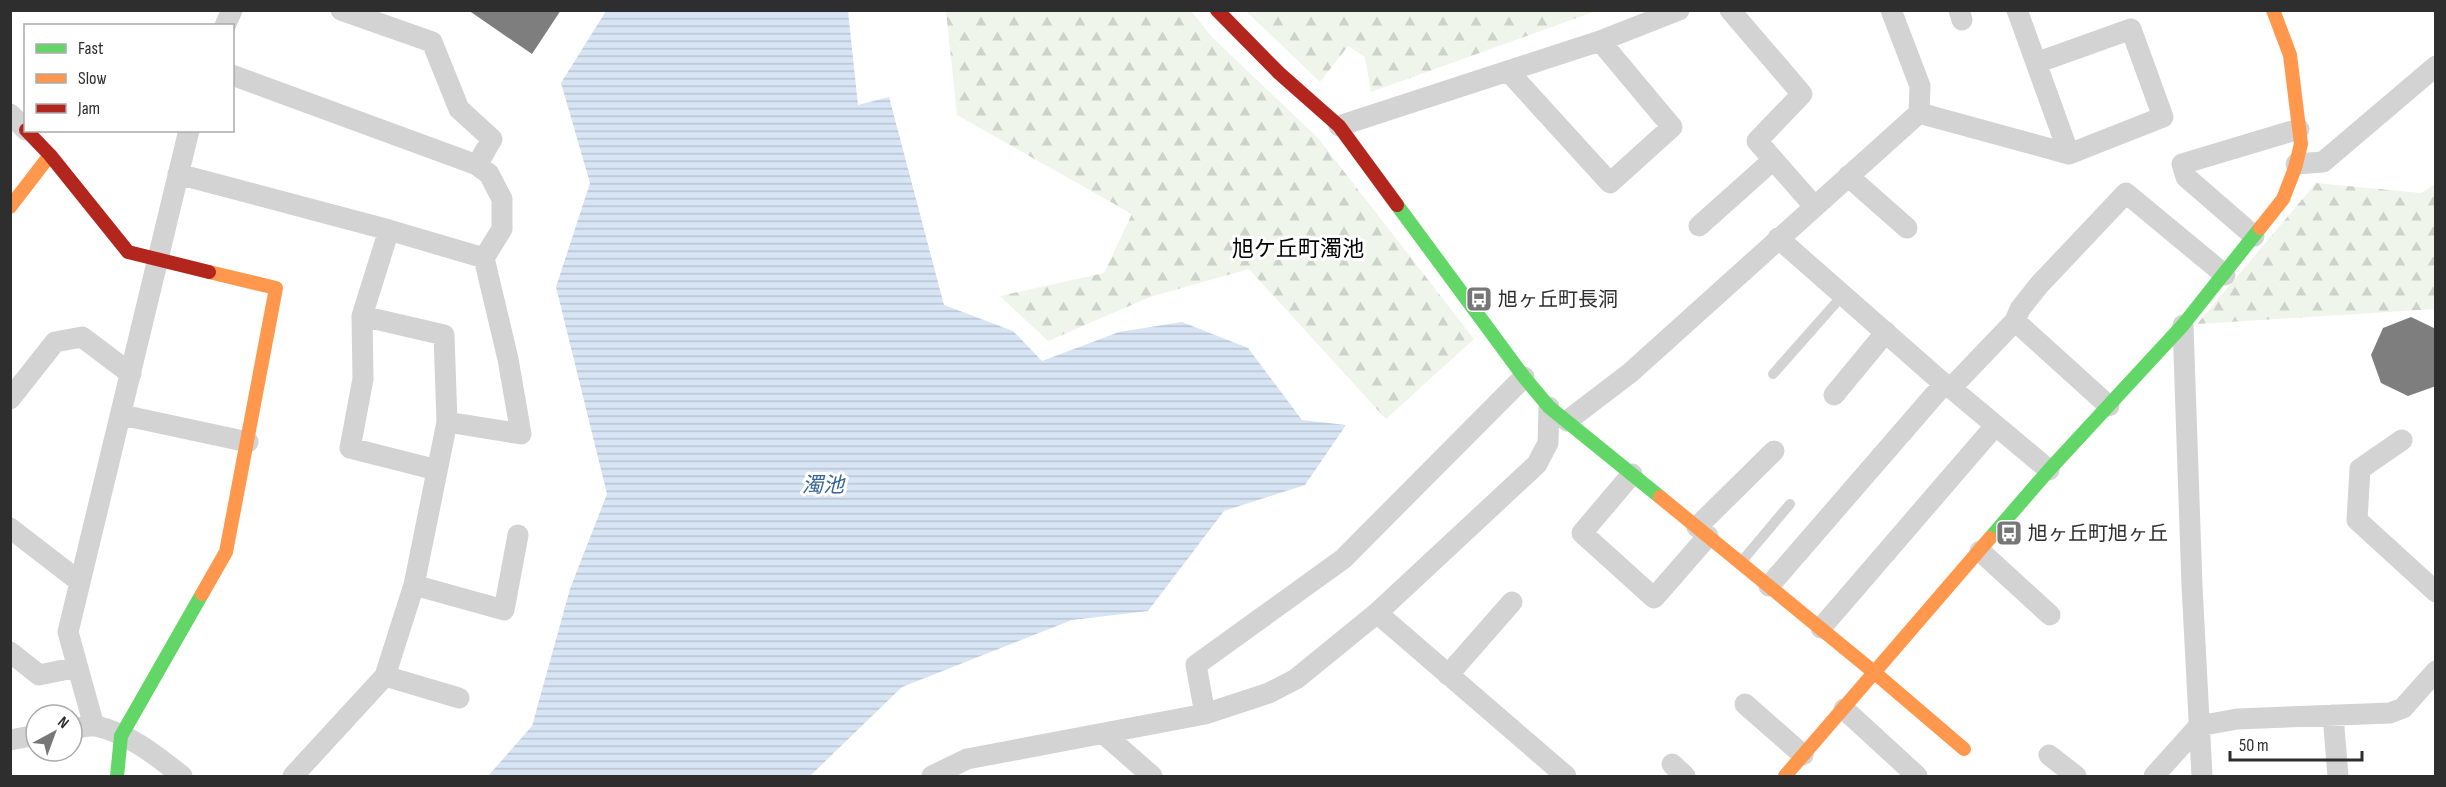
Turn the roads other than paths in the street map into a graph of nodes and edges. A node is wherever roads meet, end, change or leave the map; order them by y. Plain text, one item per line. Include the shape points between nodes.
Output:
1 (232, 10) edge
2 (341, 10) edge
3 (1217, 10) edge
4 (1679, 10) edge
5 (1730, 10) edge
6 (1891, 10) edge
7 (2017, 10) edge
8 (2273, 10) edge
9 (226, 24) edge
10 (1600, 40) junction
11 (2036, 63) junction
12 (2436, 66) edge
13 (1508, 71) junction
14 (234, 76) edge
15 (1919, 112) junction
16 (10, 114) edge
17 (1339, 126) junction
18 (24, 128) edge
19 (2299, 129) junction
20 (28, 132) edge
21 (188, 132) edge
22 (2069, 154) junction
23 (50, 155) junction
24 (1773, 160) junction
25 (2296, 164) junction
26 (477, 165) junction
27 (178, 174) junction
28 (1848, 176) junction
29 (1814, 206) junction
30 (10, 207) edge
31 (1699, 226) dead end
32 (1907, 228) dead end
33 (389, 230) junction
34 (2254, 236) junction
35 (1778, 238) junction
36 (484, 258) junction
37 (158, 261) junction
38 (2225, 274) junction
39 (1842, 296) junction
40 (362, 316) junction
41 (2015, 321) junction
42 (2182, 325) junction
43 (1886, 332) junction
44 (131, 374) junction
45 (1773, 374) dead end
46 (1524, 377) junction
47 (1948, 386) junction
48 (1834, 395) dead end
49 (10, 399) edge
50 (2109, 406) junction
51 (1549, 407) junction
52 (122, 415) junction
53 (1567, 421) junction
54 (447, 422) junction
55 (1995, 426) junction
56 (2402, 440) dead end
57 (248, 442) junction
58 (1773, 451) dead end
59 (437, 470) junction
60 (2049, 471) junction
61 (1632, 474) junction
62 (1790, 504) dead end
63 (10, 528) edge
64 (1703, 532) junction
65 (518, 535) dead end
66 (1980, 551) junction
67 (1740, 562) junction
68 (80, 582) junction
69 (414, 585) junction
70 (1769, 586) junction
71 (2436, 592) edge
72 (1512, 602) dead end
73 (1377, 612) junction
74 (2050, 615) dead end
75 (1821, 628) junction
76 (10, 652) edge
77 (78, 667) junction
78 (2436, 671) edge
79 (1875, 673) junction
80 (1448, 675) junction
81 (384, 676) junction
82 (459, 698) dead end
83 (1745, 704) dead end
84 (1844, 709) junction
85 (1205, 714) junction
86 (2333, 715) junction
87 (94, 726) junction
88 (2199, 726) junction
89 (84, 727) edge
90 (1104, 734) junction
91 (121, 736) junction
92 (1964, 749) dead end
93 (1803, 755) junction
94 (2049, 755) dead end
95 (117, 777) edge
96 (182, 777) edge
97 (292, 777) edge
98 (932, 777) edge
99 (1152, 777) edge
100 (1566, 777) edge
101 (1785, 777) edge
102 (1917, 777) edge
103 (2076, 777) edge
104 (2154, 777) edge
105 (2202, 777) edge
106 (2338, 777) edge

1 - 9 street
2 - 26 street via 432,42 459,108 492,139
3 - 17 street
4 - 10 street
5 - 24 street via 1802,93 1757,141
6 - 15 street via 1920,86
7 - 11 street
8 - 19 street via 2290,55
10 - 13 street
10 - 13 street via 1672,127 1610,183
11 - 22 street
11 - 22 street via 2131,29 2163,117
12 - 25 street via 2323,162
13 - 17 street
14 - 26 street
15 - 22 street
15 - 28 street
16 - 18 street
17 - 46 street
19 - 25 street via 2301,144
19 - 34 street via 2182,164 2186,177
20 - 23 street
21 - 27 street
23 - 30 street
23 - 37 street via 128,252
24 - 29 street
24 - 31 street
25 - 34 street via 2283,199
26 - 36 street via 489,174 502,199 502,229
27 - 33 street
27 - 37 street
28 - 29 street
28 - 32 street
29 - 35 street
33 - 36 street
33 - 40 street
34 - 38 street
35 - 39 street
35 - 53 street via 1630,373
36 - 54 street via 521,434
37 - 44 street
37 - 57 street via 276,288
38 - 41 street via 2126,193 2039,285
38 - 42 street
39 - 43 street
39 - 45 lane
40 - 54 street via 444,335
40 - 59 street via 363,379 350,448
41 - 47 street
41 - 50 street
42 - 50 street
42 - 88 street
43 - 47 street
43 - 48 street
44 - 49 street via 82,337 55,342
44 - 52 street
46 - 51 street
46 - 85 street via 1343,560 1196,665
47 - 55 street
47 - 70 street
50 - 60 street
51 - 53 street
51 - 73 street via 1548,443 1537,464
52 - 57 street
52 - 68 street
53 - 61 street
54 - 59 street
55 - 60 street
55 - 75 street
56 - 71 street via 2360,469 2357,520
57 - 91 street via 226,552
58 - 64 street
59 - 69 street
60 - 66 street
61 - 64 street
61 - 64 street via 1582,533 1654,598
62 - 67 lane
63 - 68 street
64 - 67 street
65 - 69 street via 504,610
66 - 74 street
66 - 79 street
67 - 70 street
68 - 77 street via 68,632
69 - 81 street
70 - 75 street
72 - 80 street
73 - 80 street
73 - 85 street via 1296,679 1269,693
75 - 79 street
76 - 77 street via 39,675
77 - 87 street
78 - 86 street via 2403,708
79 - 84 street
79 - 92 street
80 - 100 street
81 - 82 street
81 - 97 street
83 - 93 street
84 - 93 street
84 - 102 street
85 - 90 street
86 - 88 street via 2237,719
86 - 106 street
87 - 89 street
87 - 91 street
88 - 104 street
88 - 105 street
90 - 98 street via 967,759
90 - 99 street
91 - 95 street
91 - 96 street via 155,753
93 - 101 street
94 - 103 street

